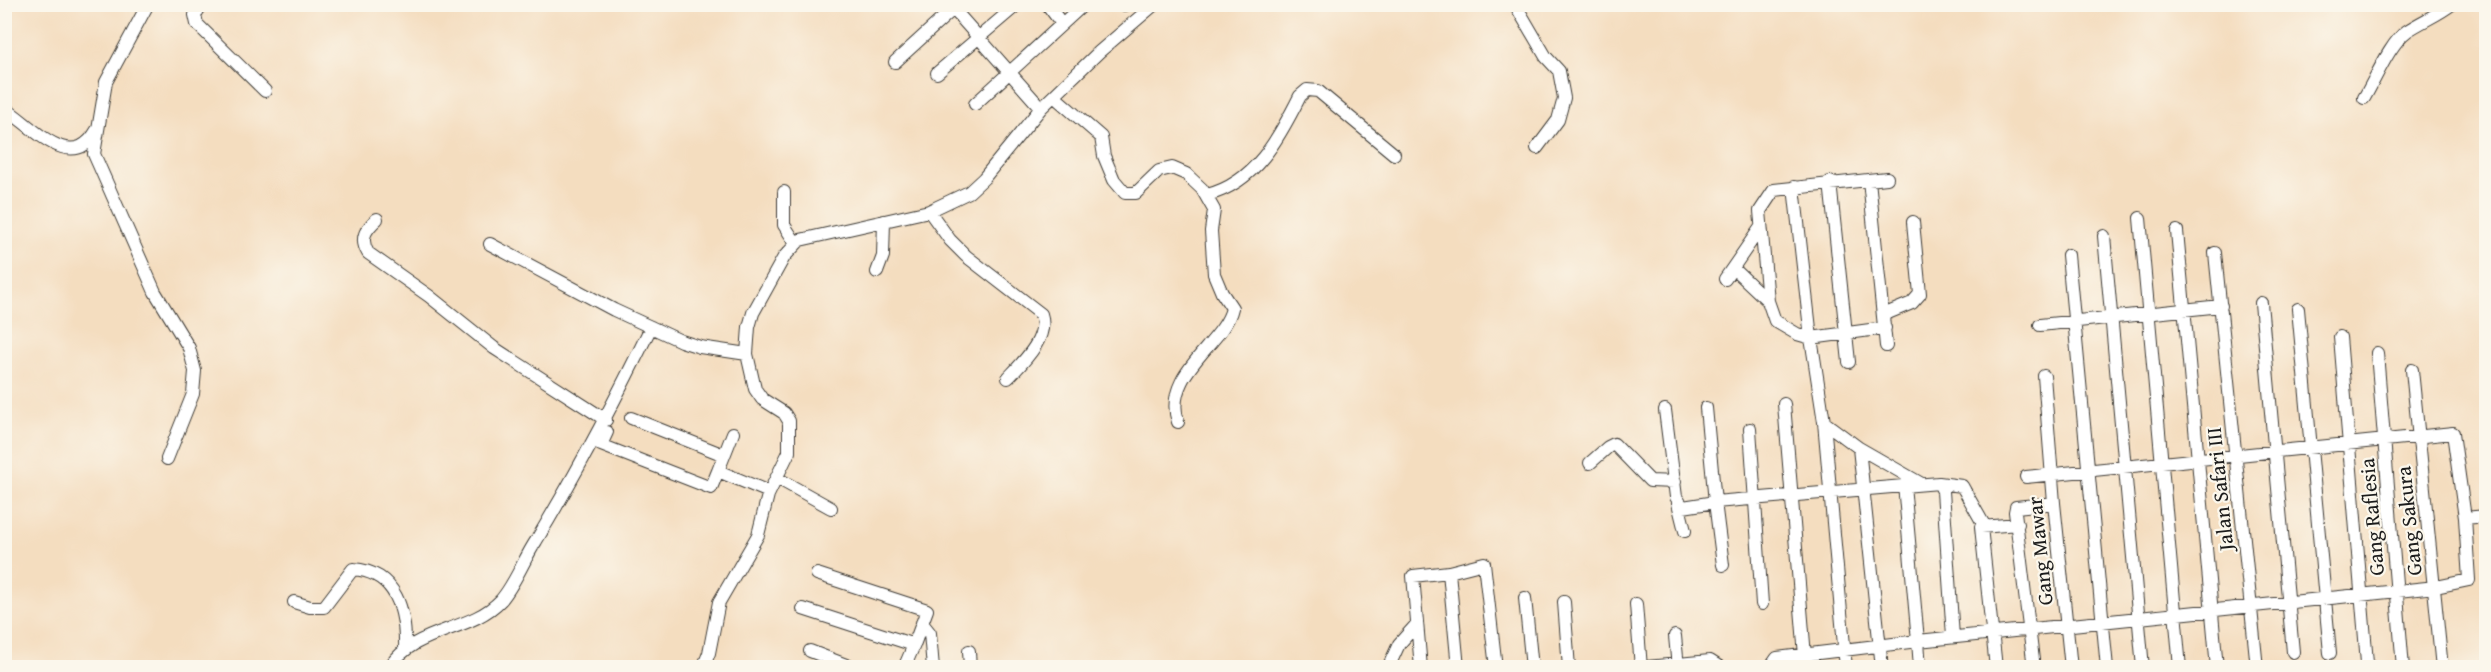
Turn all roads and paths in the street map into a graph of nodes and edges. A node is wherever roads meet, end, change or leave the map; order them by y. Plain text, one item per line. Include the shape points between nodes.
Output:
1 (148, 4) edge
2 (202, 4) edge
3 (1047, 4) edge
4 (1084, 4) edge
5 (1155, 4) edge
6 (1515, 4) edge
7 (2452, 4) edge
8 (951, 7) edge
9 (1011, 7) edge
10 (1062, 24) junction
11 (978, 39) junction
12 (895, 62) dead end
13 (937, 73) dead end
14 (1009, 73) junction
15 (265, 91) dead end
16 (1055, 97) junction
17 (2364, 98) dead end
18 (975, 104) dead end
19 (4, 108) edge
20 (1041, 108) junction
21 (100, 123) junction
22 (1537, 148) dead end
23 (73, 149) junction
24 (1394, 154) dead end
25 (96, 162) junction
26 (1887, 178) dead end
27 (1869, 180) junction
28 (1830, 183) junction
29 (1794, 187) junction
30 (784, 192) dead end
31 (1207, 195) junction
32 (929, 211) junction
33 (2140, 218) dead end
34 (377, 219) dead end
35 (884, 221) junction
36 (1914, 222) dead end
37 (1761, 227) junction
38 (2177, 231) dead end
39 (2104, 236) dead end
40 (795, 242) junction
41 (490, 244) dead end
42 (2215, 253) dead end
43 (2068, 255) dead end
44 (1733, 268) junction
45 (877, 272) dead end
46 (1725, 279) dead end
47 (1768, 301) junction
48 (2261, 303) dead end
49 (2221, 306) junction
50 (2298, 309) dead end
51 (2186, 310) junction
52 (2149, 313) junction
53 (2111, 317) junction
54 (2075, 321) junction
55 (1884, 322) junction
56 (2040, 325) dead end
57 (651, 327) junction
58 (1848, 334) junction
59 (2340, 337) dead end
60 (1811, 338) junction
61 (1886, 346) dead end
62 (2377, 353) dead end
63 (747, 354) junction
64 (1850, 362) dead end
65 (2412, 370) dead end
66 (2044, 376) dead end
67 (1008, 378) dead end
68 (1784, 404) dead end
69 (1706, 408) dead end
70 (1665, 410) dead end
71 (631, 418) dead end
72 (608, 422) junction
73 (1178, 422) dead end
74 (1824, 422) junction
75 (1750, 429) dead end
76 (733, 433) dead end
77 (2420, 436) junction
78 (2385, 440) junction
79 (2348, 442) junction
80 (2310, 446) junction
81 (1859, 448) junction
82 (2275, 450) junction
83 (2236, 453) junction
84 (724, 455) junction
85 (2197, 458) junction
86 (167, 459) dead end
87 (2160, 462) junction
88 (1590, 463) dead end
89 (2126, 466) junction
90 (2089, 470) junction
91 (718, 471) junction
92 (2053, 474) junction
93 (2026, 477) dead end
94 (777, 478) junction
95 (1675, 483) junction
96 (1920, 483) junction
97 (1939, 483) junction
98 (1904, 485) junction
99 (1864, 489) junction
100 (769, 492) junction
101 (1828, 492) junction
102 (1790, 495) junction
103 (1754, 498) junction
104 (1715, 501) junction
105 (1678, 503) junction
106 (2054, 503) junction
107 (831, 508) dead end
108 (2487, 516) edge
109 (2464, 518) junction
110 (2018, 524) junction
111 (1984, 525) junction
112 (1685, 531) dead end
113 (1723, 565) dead end
114 (1449, 572) junction
115 (817, 574) dead end
116 (2436, 587) junction
117 (2398, 591) junction
118 (2360, 594) junction
119 (1526, 598) dead end
120 (2325, 599) junction
121 (294, 602) dead end
122 (1564, 602) dead end
123 (2289, 602) junction
124 (1636, 604) dead end
125 (1762, 604) dead end
126 (2252, 607) junction
127 (803, 609) dead end
128 (2210, 611) junction
129 (2174, 615) junction
130 (2138, 617) junction
131 (2102, 620) junction
132 (922, 623) junction
133 (1417, 624) junction
134 (2067, 624) junction
135 (2030, 628) junction
136 (1993, 633) junction
137 (1675, 636) dead end
138 (1953, 637) junction
139 (1918, 641) junction
140 (914, 645) junction
141 (1880, 645) junction
142 (405, 649) junction
143 (1844, 650) junction
144 (810, 651) dead end
145 (969, 651) dead end
146 (2294, 652) dead end
147 (2330, 653) dead end
148 (1805, 654) junction
149 (2367, 663) dead end
150 (1678, 666) edge
151 (1718, 666) edge
152 (1641, 667) edge
153 (389, 668) edge
154 (703, 668) edge
155 (854, 668) edge
156 (904, 668) edge
157 (933, 668) edge
158 (970, 668) edge
159 (1388, 668) edge
160 (1421, 668) edge
161 (1458, 668) edge
162 (1496, 668) edge
163 (1532, 668) edge
164 (1569, 668) edge
165 (1636, 668) edge
166 (1770, 668) edge
167 (1806, 668) edge
168 (1846, 668) edge
169 (1882, 668) edge
170 (1920, 668) edge
171 (1996, 668) edge
172 (2034, 668) edge
173 (2071, 668) edge
174 (2107, 668) edge
175 (2143, 668) edge
176 (2180, 668) edge
177 (2217, 668) edge
178 (2257, 668) edge
179 (2403, 668) edge
180 (2442, 668) edge

1 - 21 street via 106,82
2 - 15 street via 195,15 197,24
3 - 10 street
4 - 10 street
5 - 16 street
6 - 22 street via 1558,71 1564,98 1558,120
7 - 17 street via 2398,40
8 - 11 street
8 - 12 street
9 - 11 street
10 - 14 street
11 - 13 street
11 - 14 street
14 - 18 street
14 - 20 street
16 - 20 street
16 - 31 street via 1101,137 1114,180 1125,193 1136,194 1159,171 1172,168 1186,174
19 - 23 street via 53,145
20 - 32 street via 976,186
21 - 23 street via 91,140
21 - 25 street via 94,149
23 - 25 street
24 - 31 street via 1317,91 1307,90 1269,151 1243,179 1226,190
25 - 86 street via 155,292 193,359 194,394
26 - 27 street
27 - 28 street
27 - 55 street
28 - 29 street
28 - 58 street
29 - 37 street via 1769,193 1760,210
29 - 60 street
30 - 40 street via 784,225
31 - 73 street via 1214,210 1214,274 1232,308 1185,376 1176,406
32 - 35 street
32 - 67 street via 966,256 1041,314 1041,331 1034,348
33 - 52 street
34 - 72 street via 363,237 368,253 494,348
35 - 40 street
35 - 45 street via 883,256
36 - 55 street via 1920,294
37 - 44 street
37 - 47 street
38 - 51 street
39 - 53 street
40 - 63 street via 753,313
41 - 57 street
42 - 49 street, Jalan Safari III
43 - 54 street
44 - 46 street
44 - 47 street
47 - 60 street via 1775,321
48 - 82 street
49 - 51 street
49 - 83 street, Jalan Safari III
50 - 80 street
51 - 52 street
51 - 85 street
52 - 53 street
52 - 87 street
53 - 54 street
53 - 89 street
54 - 56 street
54 - 90 street
55 - 58 street
55 - 61 street
57 - 63 street via 700,347
57 - 72 street
58 - 60 street
58 - 64 street
59 - 79 street
60 - 74 street
62 - 78 street, Gang Raflesia
63 - 94 street via 755,389 768,404 784,413 790,428 789,452
65 - 77 street, Gang Sakura
66 - 92 street, Gang Mawar
68 - 102 street
69 - 104 street
70 - 95 street
71 - 84 street
72 - 91 street via 602,446 711,488
72 - 142 street via 501,599 477,616
74 - 81 street
74 - 101 street
75 - 103 street
76 - 84 street
77 - 78 street
77 - 109 street via 2453,433
77 - 116 street, Gang Sakura
78 - 79 street
78 - 117 street, Gang Raflesia
79 - 80 street
79 - 118 street
80 - 82 street
80 - 120 street
81 - 96 street
81 - 99 street
82 - 83 street
82 - 123 street
83 - 85 street
83 - 126 street, Jalan Safari III
84 - 91 street
85 - 87 street
85 - 128 street
87 - 89 street
87 - 129 street
88 - 95 street via 1614,444 1650,481
89 - 90 street
89 - 130 street
90 - 92 street
90 - 131 street
91 - 100 street
92 - 93 street
92 - 106 street, Gang Mawar
94 - 100 street
94 - 107 street
95 - 105 street
96 - 97 street
96 - 98 street
97 - 111 street via 1962,486
97 - 138 street via 1943,491
98 - 99 street
98 - 139 street
99 - 101 street
99 - 141 street
100 - 154 street via 758,535 719,602
101 - 102 street
101 - 143 street
102 - 103 street
102 - 148 street
103 - 104 street
103 - 125 street
104 - 105 street via 1683,507
104 - 113 street
105 - 112 street
106 - 110 street via 2016,507
106 - 134 street, Gang Mawar
108 - 109 street
109 - 116 street via 2469,580
110 - 111 street
110 - 135 street
111 - 136 street via 1981,532
114 - 133 street via 1413,576
114 - 161 street
114 - 162 street via 1484,563
115 - 132 street via 927,610
116 - 117 street
116 - 180 street, Gang Sakura
117 - 118 street
117 - 179 street, Gang Raflesia
118 - 120 street
118 - 149 street
119 - 163 street
120 - 123 street
120 - 147 street
121 - 142 street via 324,607 353,569 373,573 391,587 401,607 406,624
122 - 164 street
123 - 126 street
123 - 146 street
124 - 152 street
126 - 128 street
126 - 178 street, Jalan Safari III
127 - 140 street
128 - 129 street
128 - 177 street
129 - 130 street
129 - 176 street
130 - 131 street
130 - 175 street
131 - 134 street
131 - 174 street
132 - 140 street
132 - 157 street via 930,633
133 - 159 street via 1399,644
133 - 160 street
134 - 135 street
134 - 173 street, Gang Mawar
135 - 136 street
135 - 172 street
136 - 138 street
136 - 171 street
137 - 150 street
138 - 139 street
139 - 141 street
139 - 170 street
140 - 156 street
141 - 143 street
141 - 169 street
142 - 153 street
143 - 148 street
143 - 168 street
144 - 155 street
145 - 158 street
148 - 166 street via 1777,658
148 - 167 street
150 - 151 street via 1710,661
150 - 152 street
152 - 165 street

